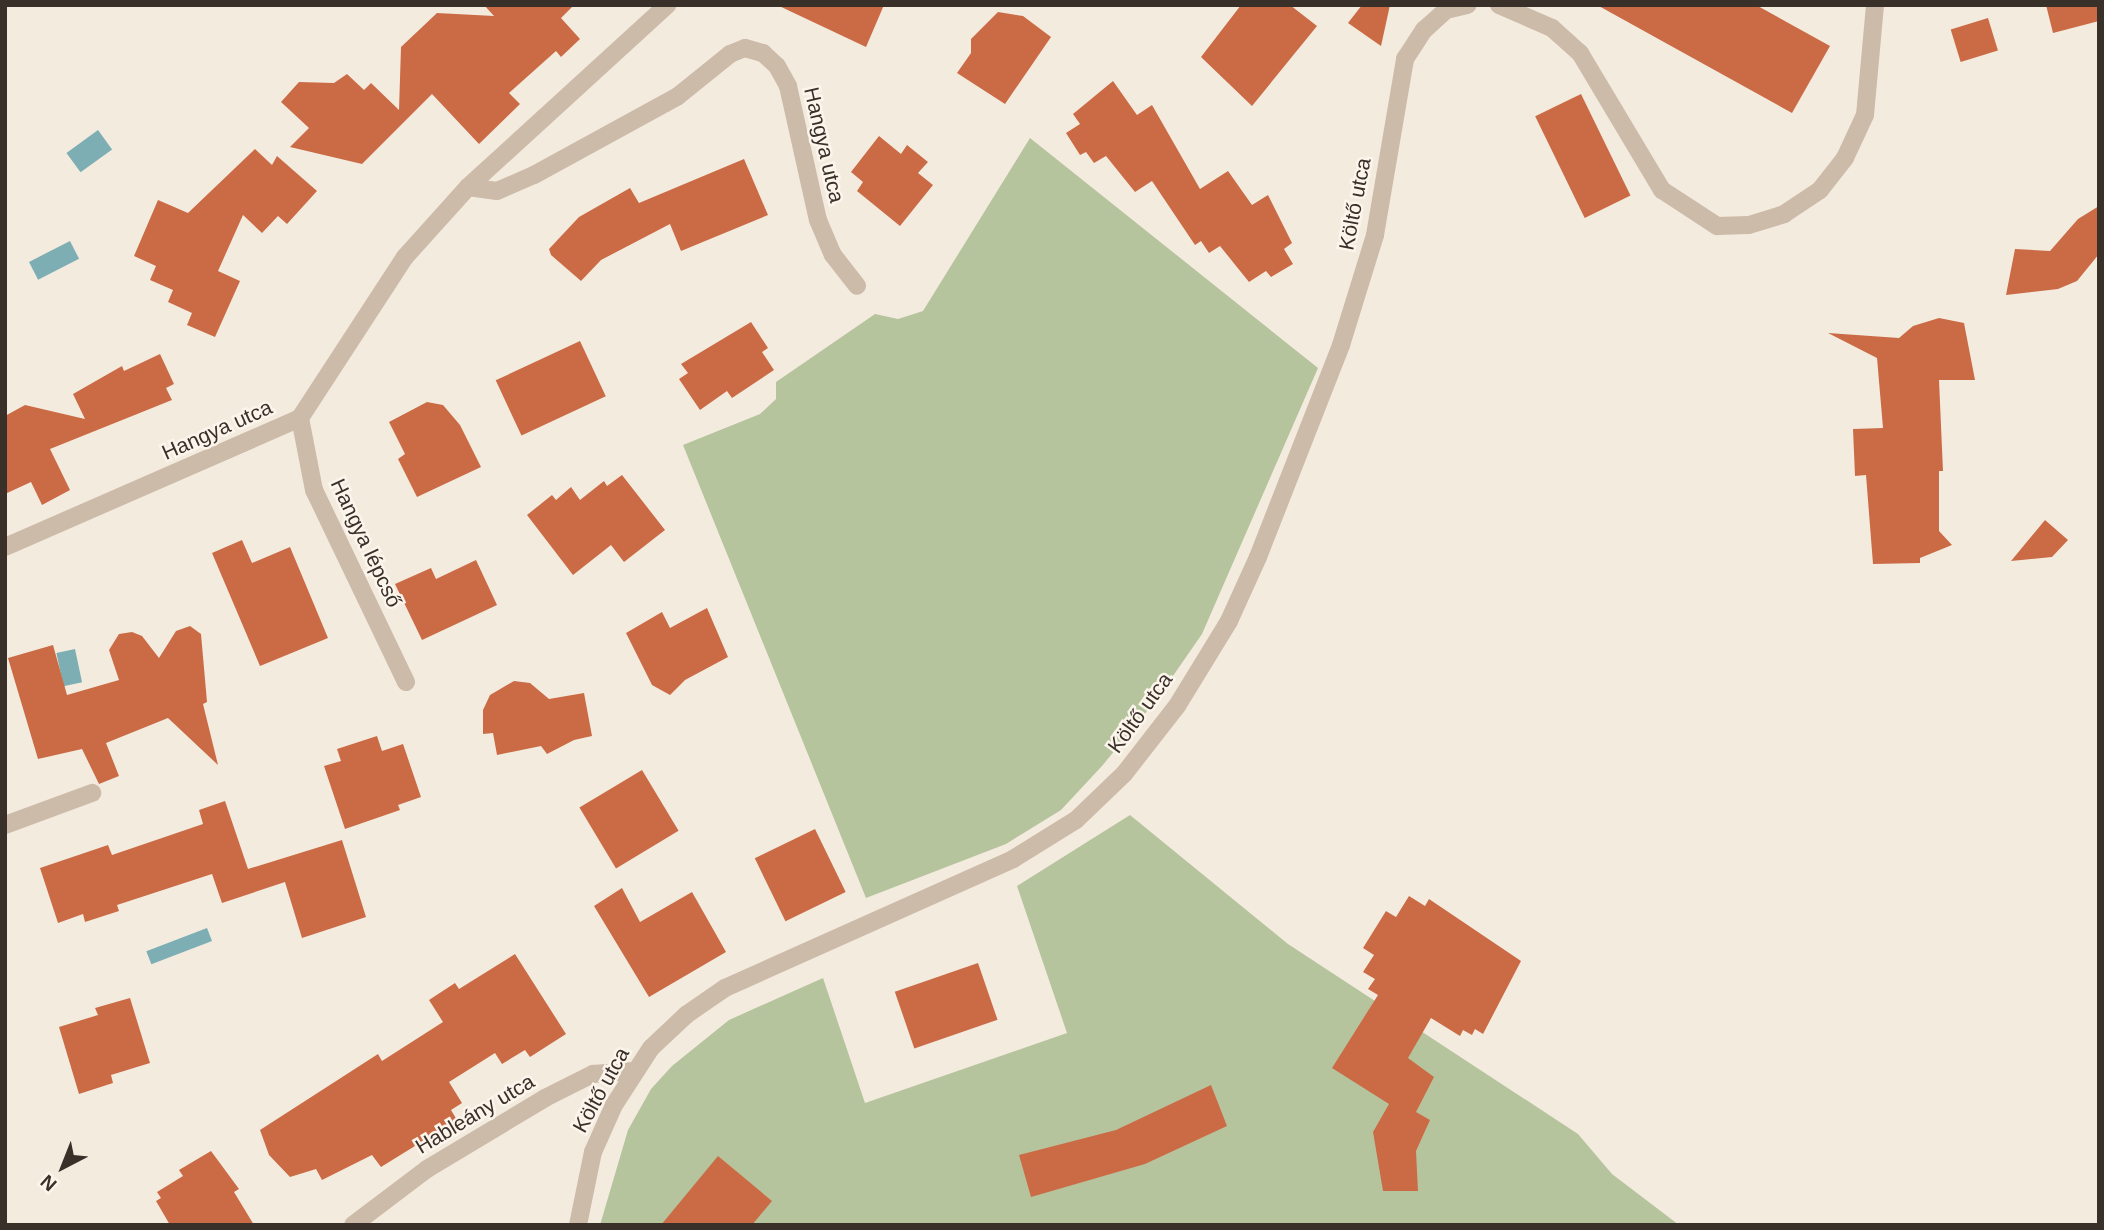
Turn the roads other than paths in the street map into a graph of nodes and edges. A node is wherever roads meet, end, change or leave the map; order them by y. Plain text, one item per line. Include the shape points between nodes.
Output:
1 (667, 5) edge
2 (1467, 5) edge
3 (1499, 5) edge
4 (1875, 5) edge
5 (1434, 13) edge
6 (468, 187) junction
7 (857, 286) dead end
8 (300, 418) junction
9 (5, 547) edge
10 (406, 682) dead end
11 (92, 793) dead end
12 (5, 825) edge
13 (634, 1071) junction
14 (353, 1225) edge
15 (578, 1225) edge

1 - 6 street, Hangya utca
2 - 5 street, Költő utca
3 - 4 street via 1552,29 1580,53 1662,190 1717,226 1749,225 1784,214 1820,190 1845,158 1865,116
5 - 13 street, Költő utca via 1405,59 1375,235 1319,405 1229,621 1177,706 1124,774 1076,820 1013,859 725,988 686,1015
6 - 7 street, Hangya utca via 497,191 534,176 678,96 730,54 745,48 763,53 778,66 788,86 818,220 833,255
6 - 8 street, Hangya utca via 405,257
8 - 9 street, Hangya utca
8 - 10 street, Hangya lépcső via 314,490
11 - 12 street
13 - 14 street, Hableány utca via 593,1074 545,1098 427,1169
13 - 15 street, Költő utca via 593,1152

